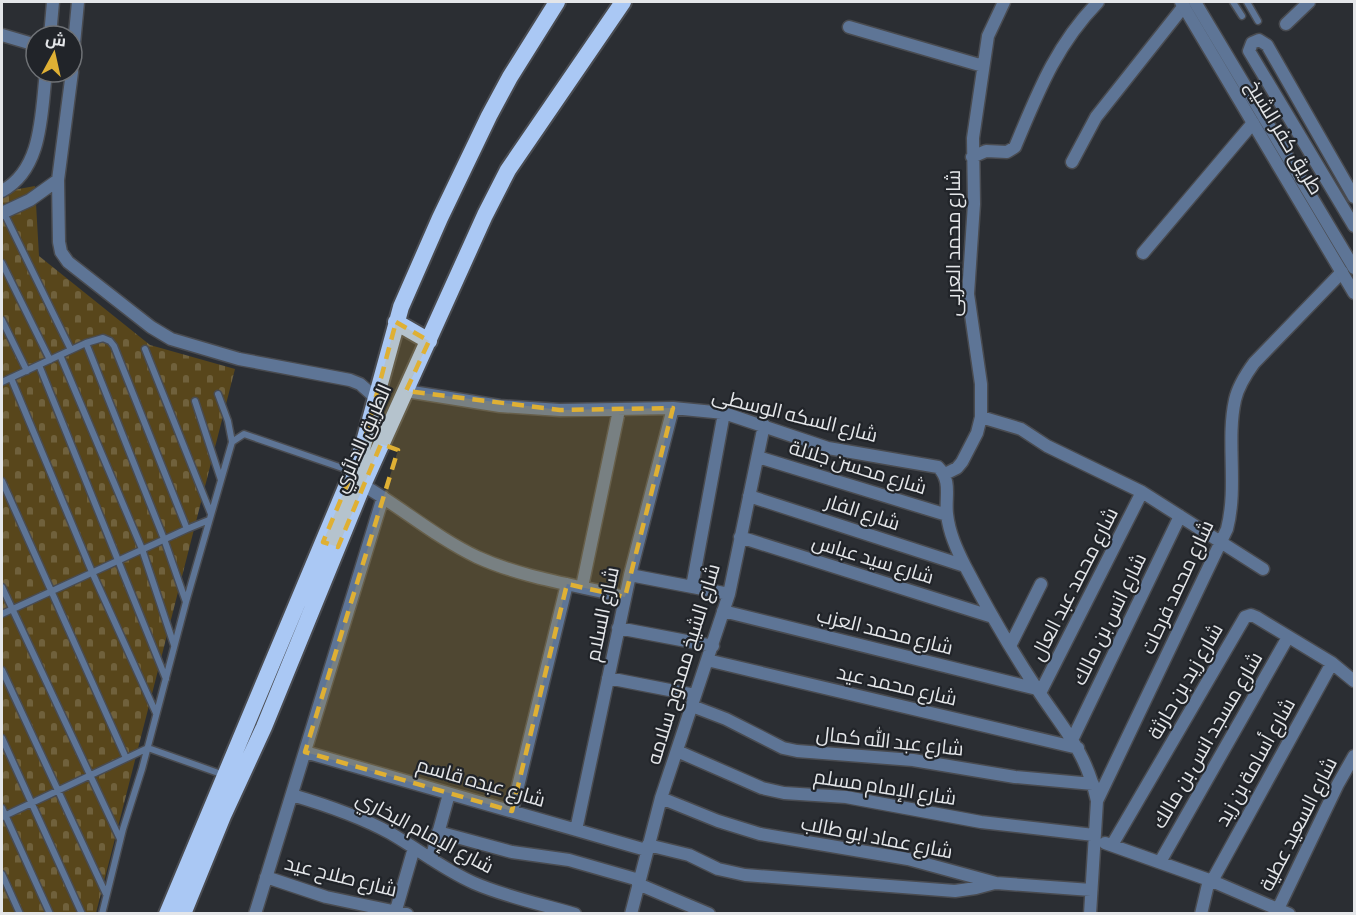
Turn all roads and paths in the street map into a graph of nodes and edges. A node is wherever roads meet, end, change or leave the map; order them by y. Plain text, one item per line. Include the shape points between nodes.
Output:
1 (54, 2) edge
2 (78, 2) edge
3 (623, 2) edge
4 (1004, 2) edge
5 (1098, 2) edge
6 (1233, 2) edge
7 (1247, 2) edge
8 (1308, 2) edge
9 (556, 3) edge
10 (1187, 3) edge
11 (1242, 16) dead end
12 (1258, 21) dead end
13 (51, 24) edge
14 (76, 24) edge
15 (1287, 24) dead end
16 (849, 27) dead end
17 (2, 35) edge
18 (24, 41) edge
19 (983, 66) junction
20 (44, 84) edge
21 (70, 84) edge
22 (1250, 105) junction
23 (1253, 123) junction
24 (972, 157) junction
25 (1072, 162) dead end
26 (1338, 168) junction
27 (1354, 172) edge
28 (58, 180) junction
29 (1352, 190) edge
30 (2, 191) edge
31 (3, 212) edge
32 (1354, 226) edge
33 (1143, 253) dead end
34 (2, 263) edge
35 (1348, 270) edge
36 (1354, 292) edge
37 (2, 320) edge
38 (396, 322) junction
39 (429, 341) junction
40 (86, 343) junction
41 (145, 349) dead end
42 (71, 350) junction
43 (60, 355) junction
44 (50, 360) junction
45 (39, 365) junction
46 (27, 371) junction
47 (11, 378) junction
48 (2, 382) edge
49 (406, 391) junction
50 (218, 394) dead end
51 (377, 399) junction
52 (195, 401) dead end
53 (673, 408) junction
54 (619, 410) junction
55 (724, 413) junction
56 (981, 417) junction
57 (764, 425) junction
58 (232, 442) junction
59 (758, 457) junction
60 (352, 471) junction
61 (945, 474) junction
62 (221, 480) junction
63 (2, 482) edge
64 (363, 486) junction
65 (1142, 492) junction
66 (749, 496) junction
67 (383, 497) junction
68 (947, 514) junction
69 (1180, 516) junction
70 (210, 518) junction
71 (187, 529) junction
72 (740, 537) junction
73 (164, 539) junction
74 (1221, 542) junction
75 (331, 545) junction
76 (141, 549) junction
77 (118, 560) junction
78 (965, 566) junction
79 (1263, 569) dead end
80 (92, 572) junction
81 (630, 575) junction
82 (567, 584) junction
83 (1041, 584) dead end
84 (2, 587) edge
85 (582, 587) junction
86 (692, 587) junction
87 (51, 590) junction
88 (729, 594) junction
89 (625, 597) junction
90 (186, 602) junction
91 (11, 609) junction
92 (723, 611) junction
93 (2, 614) edge
94 (993, 617) junction
95 (618, 628) junction
96 (1288, 637) junction
97 (175, 645) junction
98 (713, 646) junction
99 (1010, 646) junction
100 (707, 660) junction
101 (1332, 663) junction
102 (2, 670) edge
103 (608, 678) junction
104 (166, 679) junction
105 (1354, 681) edge
106 (1039, 691) junction
107 (693, 700) junction
108 (157, 714) junction
109 (2, 738) edge
110 (1075, 743) junction
111 (148, 748) junction
112 (677, 751) junction
113 (305, 752) junction
114 (1354, 756) edge
115 (126, 758) junction
116 (88, 776) junction
117 (226, 776) junction
118 (1093, 784) junction
119 (57, 791) junction
120 (449, 794) junction
121 (292, 795) junction
122 (661, 798) junction
123 (1097, 801) junction
124 (32, 803) junction
125 (2, 808) edge
126 (512, 811) junction
127 (3, 816) edge
128 (576, 830) junction
129 (438, 832) junction
130 (1094, 837) junction
131 (120, 840) junction
132 (1112, 845) junction
133 (647, 847) junction
134 (414, 848) junction
135 (431, 859) junction
136 (1160, 862) junction
137 (2, 874) edge
138 (266, 877) junction
139 (1210, 880) junction
140 (639, 882) junction
141 (996, 882) junction
142 (1091, 890) junction
143 (107, 895) junction
144 (1275, 910) edge
145 (402, 912) edge
146 (256, 913) edge
147 (20, 914) edge
148 (50, 914) edge
149 (82, 914) edge
150 (102, 914) edge
151 (167, 914) edge
152 (183, 914) edge
153 (575, 914) edge
154 (631, 914) edge
155 (709, 914) edge
156 (1090, 914) edge
157 (1201, 914) edge

1 - 13 street
2 - 14 street
3 - 39 highway, الطريق الدائري via 508,170
4 - 19 street, شارع محمد العربى via 988,36
5 - 24 street via 1075,28 1047,72 1015,147 1007,152 987,151
6 - 11 lane
7 - 12 lane
8 - 15 street
9 - 38 highway, الطريق الدائري via 489,116
10 - 22 street, طريق كفر الشيخ
10 - 25 street via 1096,117
16 - 19 street
17 - 18 street
19 - 24 street, شارع محمد العربى
20 - 30 street via 29,164 22,176
21 - 28 street
22 - 23 street, طريق كفر الشيخ
22 - 35 street, طريق كفر الشيخ
23 - 33 street
23 - 35 street, طريق كفر الشيخ
24 - 56 street, شارع محمد العربى via 974,204 968,294 982,392
26 - 27 street
26 - 29 street
26 - 32 street via 1267,45 1259,40 1252,43 1249,51
28 - 31 street via 30,200
28 - 51 street via 61,252 151,327 195,347 350,380
31 - 42 lane
34 - 44 lane
35 - 36 street, طريق كفر الشيخ
35 - 74 street, شارع محمد فرحات via 1254,363 1244,378 1235,398 1230,516
37 - 46 lane
38 - 39 highway
38 - 51 highway, الطريق الدائري
39 - 49 highway, الطريق الدائري
40 - 42 lane
40 - 71 lane via 103,338 114,346
40 - 73 lane
41 - 70 lane
42 - 43 lane
43 - 44 lane
43 - 76 lane
44 - 45 lane
45 - 46 lane
45 - 77 lane
46 - 47 lane
47 - 48 lane
47 - 80 lane
49 - 54 street, شارع السكه الوسطى via 500,406
49 - 64 highway, الطريق الدائري
50 - 58 lane
51 - 60 highway, الطريق الدائري
52 - 62 lane
53 - 54 street, شارع السكه الوسطى
53 - 55 street, شارع السكه الوسطى
53 - 81 street, شارع السلام
54 - 85 street
55 - 57 street, شارع السكه الوسطى
55 - 86 street
56 - 61 street, شارع محمد العربى via 962,462
56 - 65 street via 1021,429 1047,446
57 - 59 street, شارع الشيخ ممدوح سلامه
57 - 61 street, شارع السكه الوسطى via 828,448 938,467
58 - 60 lane via 240,435 252,436
58 - 62 lane
59 - 66 street, شارع الشيخ ممدوح سلامه
59 - 68 street, شارع محسن جلالة
60 - 75 highway, الطريق الدائري
61 - 68 street
62 - 70 lane
63 - 87 lane
64 - 67 street
64 - 75 highway, الطريق الدائري
65 - 69 street
65 - 106 street, شارع محمد عبد العال
66 - 72 street, شارع الشيخ ممدوح سلامه
66 - 78 street, شارع الفار
67 - 82 street via 478,557
67 - 113 street
68 - 78 street via 953,541
69 - 74 street
69 - 110 street, شارع انس بن مالك
70 - 71 lane
70 - 90 lane
71 - 73 lane
72 - 88 street, شارع الشيخ ممدوح سلامه
72 - 94 street, شارع سيد عباس
73 - 76 lane
73 - 90 lane
74 - 79 street
74 - 123 street, شارع محمد فرحات
75 - 117 highway, الطريق الدائري
75 - 152 highway, الطريق الدائري via 264,727
76 - 77 lane
76 - 97 lane
77 - 80 lane
77 - 104 lane
78 - 94 street
80 - 87 lane
80 - 108 lane
81 - 86 street
81 - 89 street, شارع السلام
82 - 85 street
82 - 126 street
83 - 99 street
84 - 91 lane
85 - 89 street
86 - 88 street
87 - 91 lane
87 - 115 lane
88 - 92 street, شارع الشيخ ممدوح سلامه
89 - 95 street, شارع السلام
90 - 97 lane
91 - 93 lane
91 - 116 lane
92 - 98 street, شارع الشيخ ممدوح سلامه
92 - 106 street, شارع محمد العزب
94 - 99 street
95 - 98 street
95 - 103 street, شارع السلام
96 - 101 street, شارع زيد بن حارثة
96 - 132 street, شارع زيد بن حارثة via 1256,617 1245,617
96 - 136 street, شارع مسجد انس بن مالك
97 - 104 lane
98 - 100 street, شارع الشيخ ممدوح سلامه
99 - 106 street
100 - 107 street, شارع الشيخ ممدوح سلامه
100 - 110 street, شارع محمد عيد
101 - 105 street, شارع زيد بن حارثة
101 - 139 street, شارع أسامة بن زيد
102 - 119 lane
103 - 107 street, شارع عبد الله كمال
103 - 128 street, شارع السلام
104 - 108 lane
106 - 110 street
107 - 112 street, شارع الشيخ ممدوح سلامه
107 - 118 street, شارع عبد الله كمال via 783,748 797,751 914,760 1015,777
108 - 111 lane
109 - 124 lane
110 - 118 street
111 - 115 lane
111 - 117 lane
111 - 131 lane
112 - 122 street, شارع الشيخ ممدوح سلامه
112 - 130 street, شارع الإمام مسلم via 762,788 784,793 846,797 981,822
113 - 120 street, شارع عبده قاسم
113 - 121 street
114 - 144 street, شارع السعيد عطية
115 - 116 lane
116 - 119 lane
116 - 131 lane
117 - 151 highway, الطريق الدائري
118 - 123 street
119 - 124 lane
119 - 143 lane
120 - 126 street, شارع عبده قاسم
120 - 129 street
121 - 134 street, شارع الإمام البخاري via 336,808
121 - 138 street
122 - 133 street, شارع الشيخ ممدوح سلامه
122 - 141 street, شارع عماد ابو طالب via 760,834 916,861
123 - 130 street
124 - 127 lane
124 - 149 lane
125 - 127 lane
126 - 128 street, شارع عبده قاسم
127 - 148 lane
128 - 133 street, شارع عبده قاسم
129 - 135 street
129 - 140 street via 512,852 569,860
130 - 132 street, شارع الإمام مسلم
130 - 142 street
131 - 143 lane
132 - 136 street, شارع الإمام مسلم
133 - 140 street, شارع الشيخ ممدوح سلامه
133 - 141 street, شارع عبده قاسم via 689,855 718,869 745,875 955,891
134 - 135 street, شارع الإمام البخاري
134 - 145 street
135 - 153 street, شارع الإمام البخاري via 473,883
136 - 139 street, شارع الإمام مسلم
137 - 147 lane
138 - 145 street, شارع صلاح عيد via 326,897
138 - 146 street
139 - 144 street, شارع الإمام مسلم
139 - 157 street, شارع أسامة بن زيد
140 - 154 street, شارع الشيخ ممدوح سلامه
140 - 155 street
141 - 142 street, شارع عماد ابو طالب
142 - 156 street
143 - 150 lane

